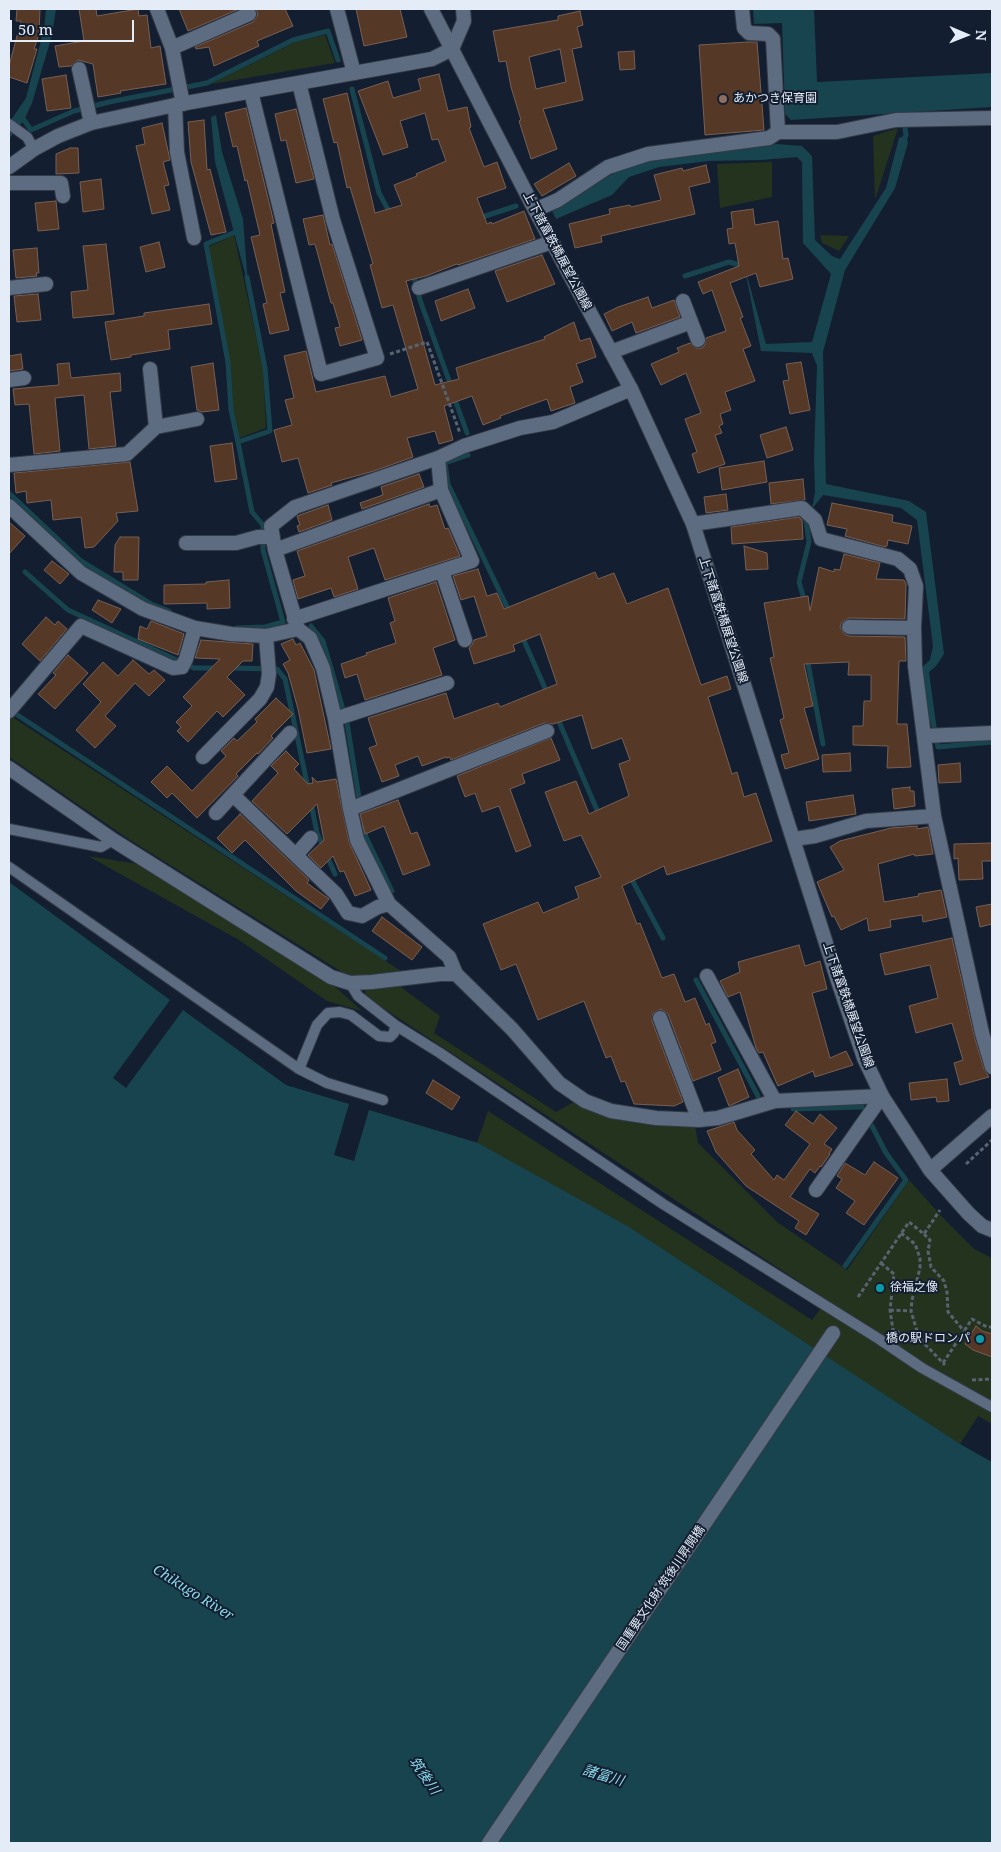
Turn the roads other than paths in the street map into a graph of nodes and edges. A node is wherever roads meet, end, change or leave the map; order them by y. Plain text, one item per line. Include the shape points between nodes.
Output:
1 (157, 9) edge
2 (337, 9) edge
3 (431, 9) edge
4 (463, 9) edge
5 (742, 9) edge
6 (248, 14) dead end
7 (172, 48) junction
8 (452, 49) junction
9 (79, 69) dead end
10 (354, 73) junction
11 (299, 83) junction
12 (251, 92) junction
13 (180, 96) junction
14 (89, 112) junction
15 (992, 118) edge
16 (9, 124) edge
17 (778, 132) junction
18 (34, 149) junction
19 (9, 167) edge
20 (9, 183) edge
21 (63, 196) dead end
22 (535, 210) junction
23 (194, 238) dead end
24 (552, 242) junction
25 (46, 284) dead end
26 (9, 288) edge
27 (419, 288) dead end
28 (683, 301) dead end
29 (691, 322) junction
30 (698, 340) dead end
31 (611, 352) junction
32 (150, 369) dead end
33 (24, 378) dead end
34 (9, 380) edge
35 (631, 389) junction
36 (196, 419) dead end
37 (156, 427) junction
38 (438, 458) junction
39 (9, 466) edge
40 (441, 490) junction
41 (9, 506) edge
42 (693, 524) junction
43 (268, 541) junction
44 (186, 543) dead end
45 (442, 571) junction
46 (296, 624) junction
47 (849, 627) dead end
48 (195, 628) junction
49 (914, 628) junction
50 (266, 636) junction
51 (465, 640) dead end
52 (447, 683) dead end
53 (9, 711) edge
54 (334, 719) junction
55 (547, 731) dead end
56 (290, 733) dead end
57 (992, 733) edge
58 (924, 736) junction
59 (203, 757) dead end
60 (9, 768) edge
61 (233, 795) junction
62 (350, 809) junction
63 (216, 813) dead end
64 (934, 816) junction
65 (9, 829) edge
66 (311, 838) dead end
67 (794, 839) junction
68 (113, 840) junction
69 (296, 855) junction
70 (9, 867) edge
71 (389, 904) junction
72 (456, 974) junction
73 (707, 976) dead end
74 (350, 983) junction
75 (660, 1018) dead end
76 (395, 1025) junction
77 (992, 1067) edge
78 (299, 1069) junction
79 (882, 1096) junction
80 (383, 1100) dead end
81 (775, 1101) junction
82 (992, 1116) edge
83 (699, 1120) junction
84 (930, 1170) junction
85 (816, 1190) dead end
86 (992, 1230) edge
87 (833, 1333) dead end
88 (992, 1407) edge
89 (489, 1843) edge

1 - 7 street
2 - 10 street
3 - 8 street, 上下諸富鉄橋展望公園線
4 - 8 street via 464,21
5 - 17 street via 744,28 749,33 768,34 774,39
6 - 7 street
7 - 13 street
8 - 10 street via 432,59
8 - 22 street, 上下諸富鉄橋展望公園線
9 - 14 street
10 - 11 street
11 - 12 street
11 - 12 street via 333,220 377,358 321,374
12 - 13 street
13 - 14 street
13 - 23 street via 176,152
14 - 18 street via 58,136
15 - 17 street via 896,120 837,132
16 - 18 lane via 27,137
17 - 22 street via 769,138 648,154 623,161
18 - 19 street
20 - 21 street via 61,183
22 - 24 street, 上下諸富鉄橋展望公園線
24 - 27 street
24 - 31 street, 上下諸富鉄橋展望公園線
25 - 26 street
28 - 29 street
29 - 30 street
29 - 31 street
31 - 35 street, 上下諸富鉄橋展望公園線
32 - 37 street
33 - 34 street
35 - 38 street via 553,422 520,428
35 - 42 street, 上下諸富鉄橋展望公園線
36 - 37 street
37 - 39 street via 127,454
38 - 40 street
38 - 43 street via 295,507 271,526
40 - 43 street
40 - 45 street via 472,561
41 - 48 street via 81,572 143,609
42 - 49 street via 802,508 816,520 821,539 898,559 910,569 916,586
42 - 67 street, 上下諸富鉄橋展望公園線
43 - 44 street
43 - 46 street
45 - 46 street
45 - 51 street
46 - 50 street
46 - 54 street via 310,638 323,668
47 - 49 street
48 - 50 street
48 - 53 street via 184,663 173,668 81,626
49 - 58 street via 915,666
50 - 59 street via 267,687 260,699
52 - 54 street
54 - 62 street
55 - 62 street
56 - 61 street
57 - 58 street
58 - 64 street
60 - 68 street
61 - 63 street
61 - 69 street
62 - 71 street via 357,840
64 - 67 street via 866,821
64 - 77 street
65 - 68 lane via 101,847
66 - 69 street
67 - 79 street, 上下諸富鉄橋展望公園線 via 864,1058
68 - 74 street via 331,977
69 - 71 street via 336,894 348,913 362,916
70 - 78 lane
71 - 72 street via 449,957
72 - 74 street
72 - 83 street via 512,1029 559,1083 584,1101 611,1111
73 - 81 street
74 - 76 lane via 358,996
75 - 83 street
76 - 78 lane via 390,1037 379,1036 351,1015 328,1013 317,1025
76 - 88 lane via 663,1204 922,1368
78 - 80 lane via 327,1083
79 - 81 street
79 - 84 street, 上下諸富鉄橋展望公園線
79 - 85 street
81 - 83 street via 718,1118
82 - 84 street
84 - 86 street, 上下諸富鉄橋展望公園線 via 968,1213 982,1226
87 - 89 street, 国重要文化財 筑後川昇開橋

